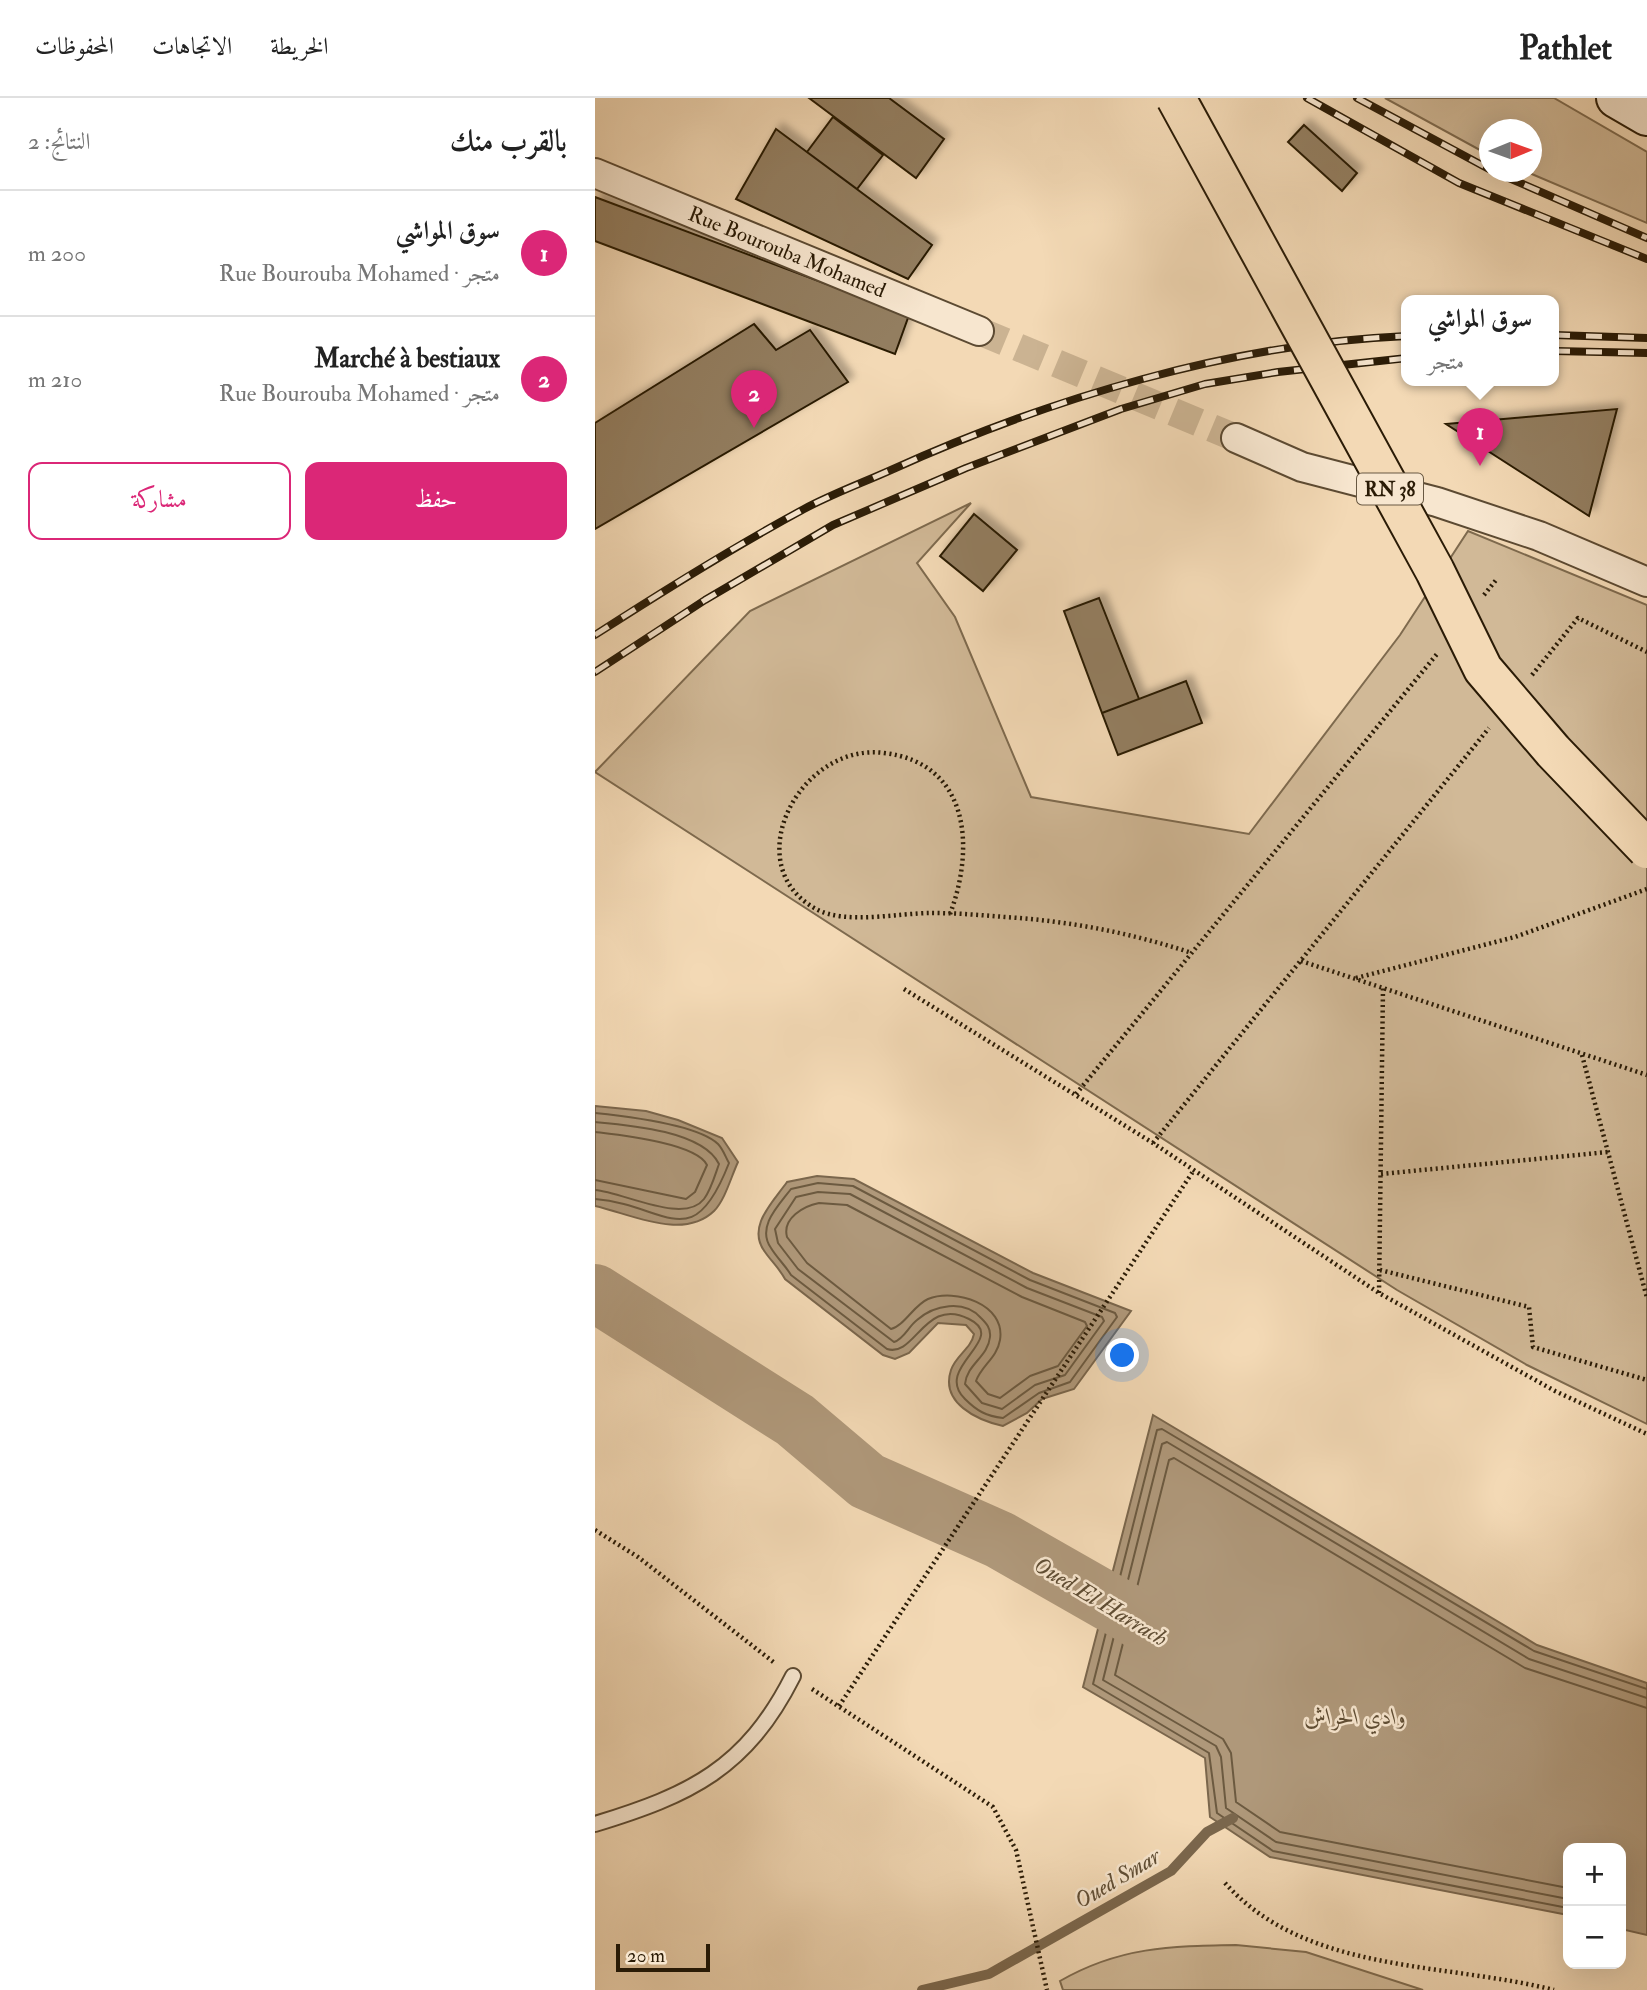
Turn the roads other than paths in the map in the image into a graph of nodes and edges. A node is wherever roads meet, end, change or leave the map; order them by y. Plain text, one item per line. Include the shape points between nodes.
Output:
1 (1176, 98) edge
2 (1615, 98) edge
3 (1647, 116) edge
4 (595, 173) edge
5 (979, 331) tunnel mouth
6 (1236, 438) tunnel mouth
7 (1647, 582) edge
8 (1647, 849) edge
9 (793, 1676) dead end
10 (595, 1824) edge

1 - 8 main road, RN 38, bridge via 1435,571 1483,669 1552,751
2 - 3 street
4 - 5 street, Rue Bourouba Mohamed
6 - 7 street via 1302,467 1437,502 1539,536
9 - 10 lane via 761,1728 718,1771 666,1801

